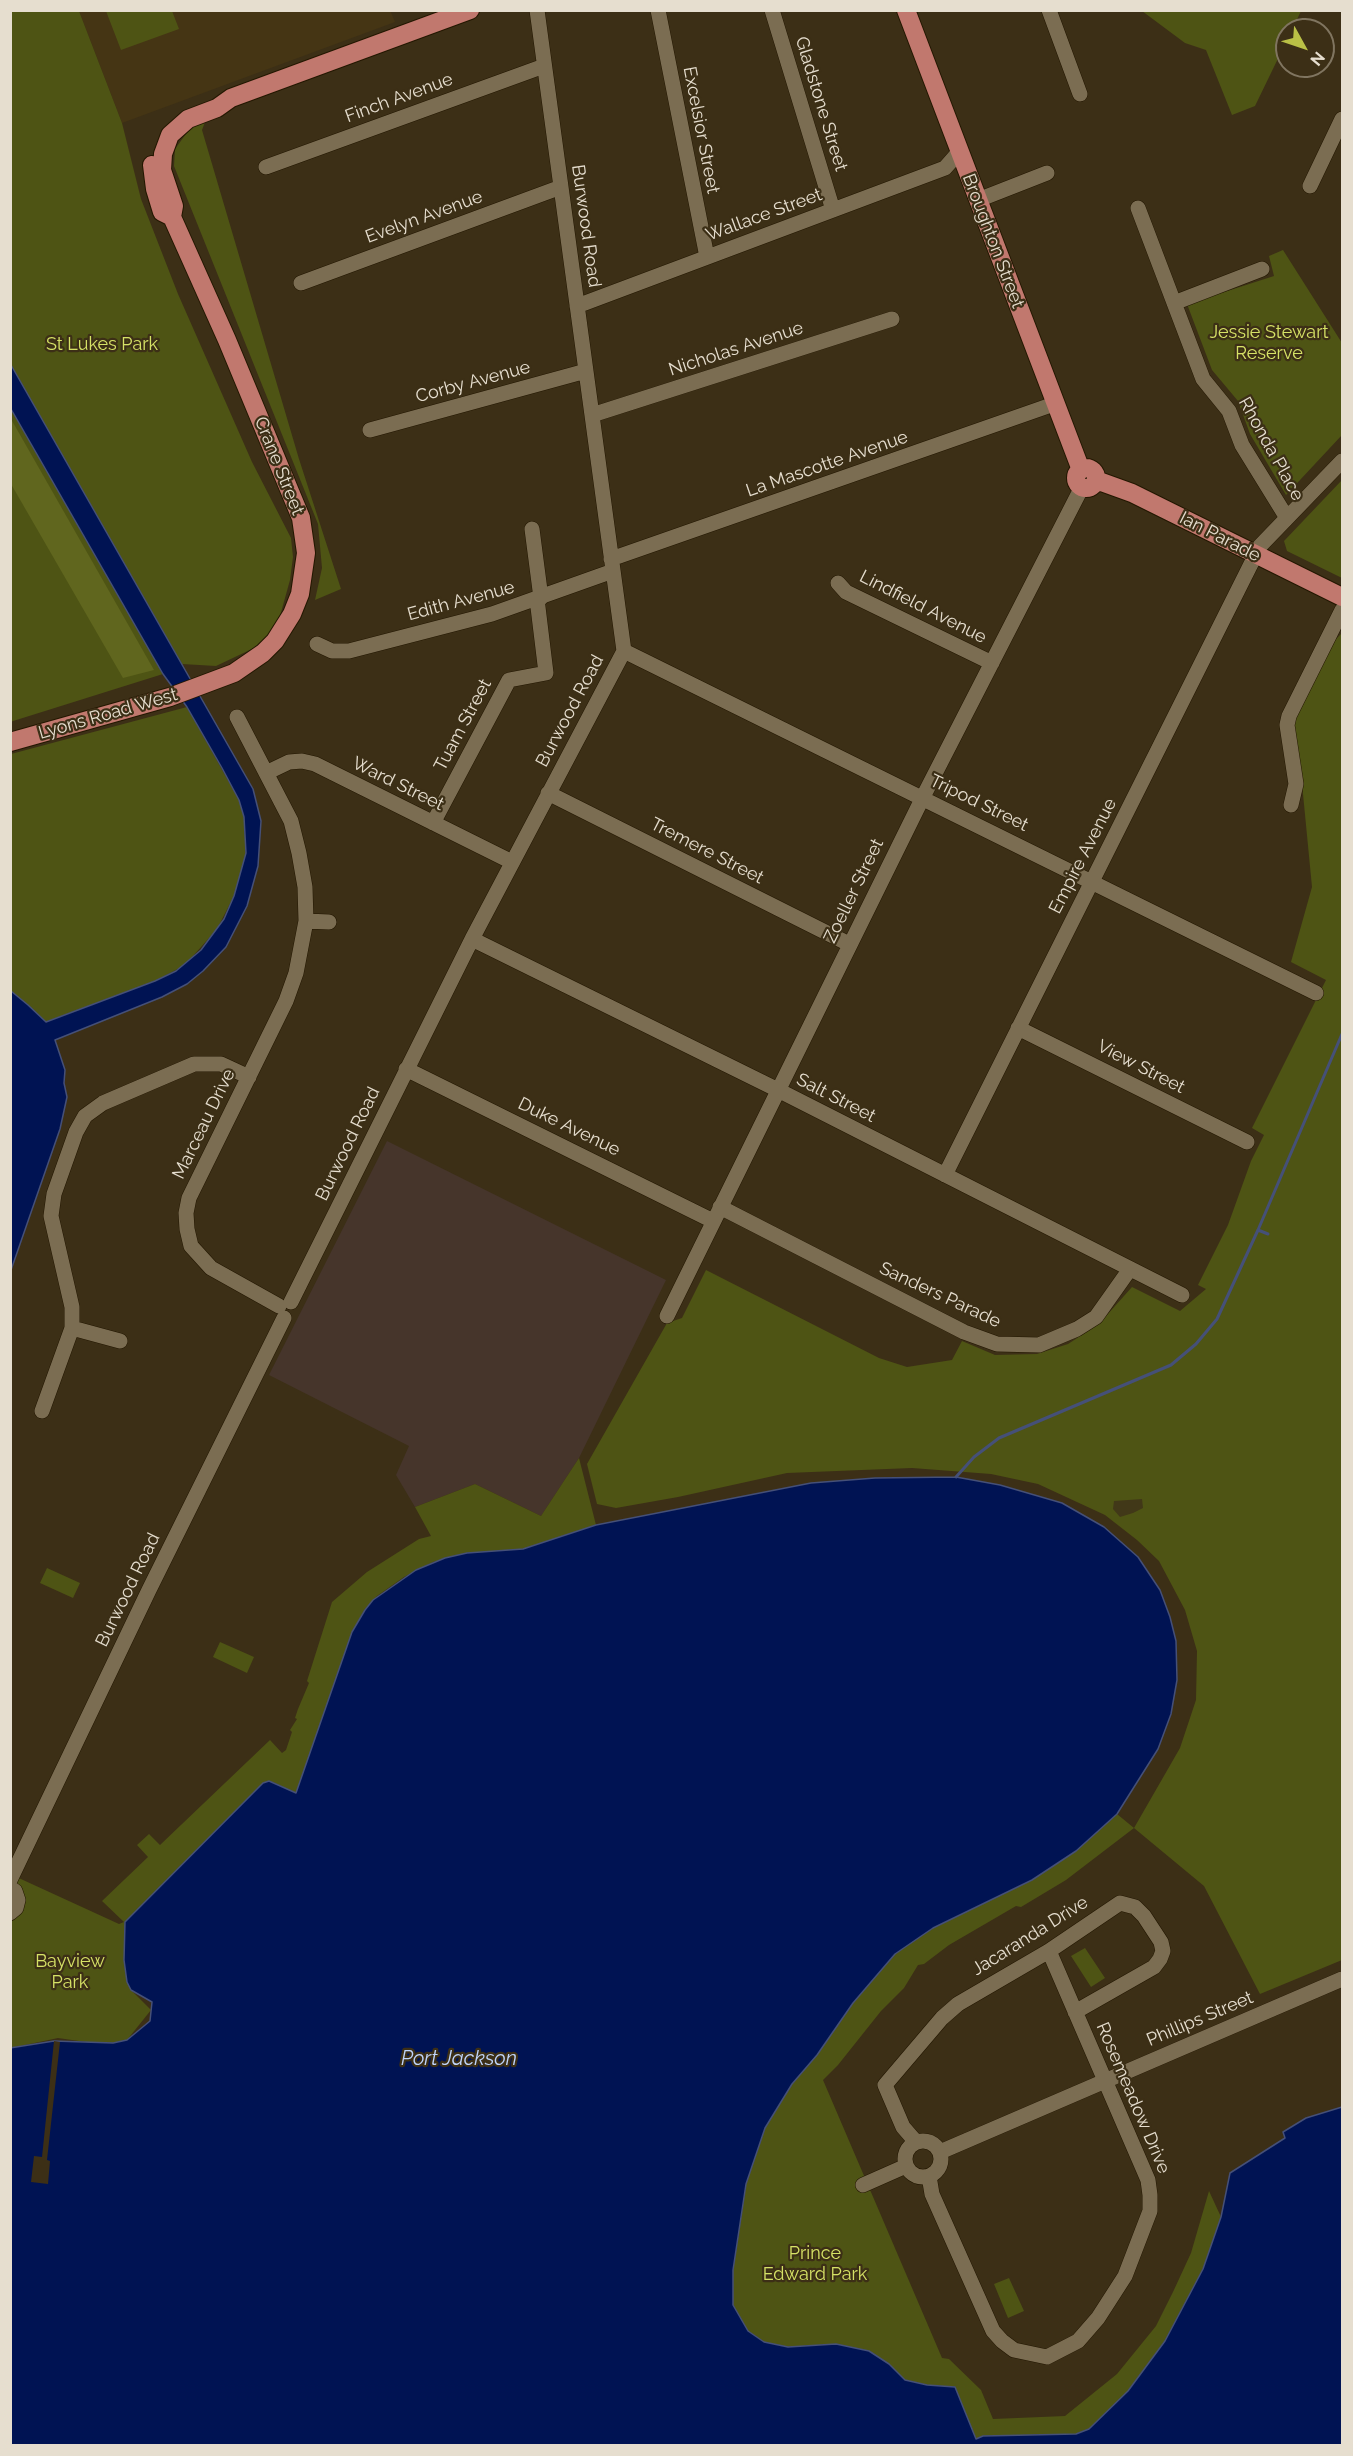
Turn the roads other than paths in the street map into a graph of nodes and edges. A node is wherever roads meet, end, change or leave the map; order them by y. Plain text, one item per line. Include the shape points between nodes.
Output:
1 (537, 10) edge
2 (658, 10) edge
3 (772, 10) edge
4 (906, 10) edge
5 (1049, 10) edge
6 (461, 12) edge
7 (544, 66) junction
8 (1080, 94) dead end
9 (1342, 119) edge
10 (959, 152) junction
11 (266, 167) dead end
12 (1047, 172) dead end
13 (1310, 186) dead end
14 (561, 187) junction
15 (978, 200) junction
16 (1138, 208) dead end
17 (833, 210) junction
18 (707, 257) junction
19 (1262, 269) dead end
20 (301, 283) dead end
21 (1174, 303) junction
22 (577, 306) junction
23 (892, 319) dead end
24 (586, 372) junction
25 (1054, 404) junction
26 (591, 415) junction
27 (370, 430) dead end
28 (1342, 461) edge
29 (1086, 479) junction
30 (1287, 518) junction
31 (532, 530) dead end
32 (1255, 555) junction
33 (612, 565) junction
34 (838, 583) dead end
35 (1342, 597) edge
36 (539, 598) junction
37 (1342, 610) edge
38 (316, 644) dead end
39 (624, 651) junction
40 (992, 663) junction
41 (204, 686) joint
42 (237, 717) dead end
43 (10, 742) edge
44 (266, 773) junction
45 (548, 793) junction
46 (923, 797) junction
47 (1292, 805) dead end
48 (433, 823) junction
49 (512, 862) junction
50 (1092, 880) junction
51 (306, 921) junction
52 (329, 922) dead end
53 (472, 939) junction
54 (849, 944) junction
55 (1316, 993) dead end
56 (1018, 1028) junction
57 (406, 1069) junction
58 (249, 1077) junction
59 (778, 1090) junction
60 (1247, 1142) dead end
61 (945, 1175) junction
62 (716, 1214) junction
63 (1130, 1269) junction
64 (1182, 1295) dead end
65 (285, 1308) junction
66 (667, 1316) dead end
67 (72, 1328) junction
68 (120, 1341) dead end
69 (42, 1411) dead end
70 (10, 1880) edge
71 (10, 1888) edge
72 (10, 1913) edge
73 (1049, 1951) junction
74 (1342, 1979) edge
75 (1075, 2012) junction
76 (1105, 2081) junction
77 (916, 2142) junction
78 (940, 2152) junction
79 (906, 2166) junction
80 (929, 2176) junction
81 (862, 2185) dead end

1 - 7 street, Burwood Road
2 - 18 street, Excelsior Street
3 - 17 street, Gladstone Street
4 - 10 main road, Broughton Street
5 - 8 street
6 - 41 main road, Crane Street via 231,98 183,123 166,143 162,170 174,206 172,217 276,454 305,538 300,594 284,630 248,665
7 - 11 street, Finch Avenue
7 - 14 street, Burwood Road
9 - 13 street
10 - 15 main road, Broughton Street
10 - 17 street, Wallace Street via 945,168
12 - 15 street
14 - 20 street, Evelyn Avenue
14 - 22 street, Burwood Road
15 - 25 main road, Broughton Street
16 - 21 street, Rhonda Place
17 - 18 street, Wallace Street
18 - 22 street, Wallace Street
19 - 21 street
21 - 30 street, Rhonda Place via 1203,379 1229,411 1242,445
22 - 24 street, Burwood Road
23 - 26 street, Nicholas Avenue
24 - 26 street, Burwood Road
24 - 27 street, Corby Avenue
25 - 29 main road, Broughton Street
25 - 33 street, La Mascotte Avenue
26 - 33 street, Burwood Road
28 - 30 street, Empire Avenue
29 - 32 main road, Ian Parade via 1132,493
29 - 40 street, Zoeller Street
30 - 32 street, Empire Avenue
31 - 36 street, Tuam Street
32 - 35 main road, Ian Parade
32 - 50 street, Empire Avenue
33 - 36 street, Edith Avenue
33 - 39 street, Burwood Road
34 - 40 street, Lindfield Avenue via 846,592
36 - 38 street, Edith Avenue via 349,651 332,651
36 - 48 street, Tuam Street via 546,673 509,680
37 - 47 street via 1289,716 1296,784
39 - 45 street, Burwood Road
39 - 46 street, Tripod Street
40 - 46 street, Zoeller Street
41 - 43 main road, Lyons Road West
42 - 44 street, Marceau Drive
44 - 48 street, Ward Street via 289,762 309,762
44 - 51 street, Marceau Drive via 291,821 305,887
45 - 49 street, Burwood Road
45 - 54 street, Tremere Street
46 - 50 street, Tripod Street
46 - 54 street, Zoeller Street
48 - 49 street, Ward Street
49 - 53 street, Burwood Road
50 - 55 street, Tripod Street
50 - 56 street, Empire Avenue
51 - 52 street
51 - 58 street, Marceau Drive via 286,1001
53 - 57 street, Burwood Road
53 - 59 street, Salt Street
54 - 59 street, Zoeller Street
56 - 60 street, View Street
56 - 61 street, Empire Avenue
57 - 62 street, Duke Avenue
57 - 65 street, Burwood Road
58 - 65 street, Marceau Drive via 189,1198 187,1229 191,1246 211,1269
58 - 67 street via 221,1064 194,1064 103,1103 85,1116 54,1194 51,1216 72,1307
59 - 61 street, Salt Street
59 - 62 street, Zoeller Street
61 - 63 street, Salt Street
62 - 63 street, Sanders Parade via 997,1344 1039,1345 1077,1329 1096,1317
62 - 66 street, Zoeller Street
63 - 64 street, Salt Street
65 - 70 street, Burwood Road
67 - 68 street
67 - 69 street
71 - 72 street via 18,1900
73 - 75 street, Rosemeadow Drive
73 - 75 street, Jacaranda Drive via 1120,1903 1135,1907 1161,1942 1163,1952 1154,1967
73 - 77 street, Jacaranda Drive via 958,2004 885,2085 903,2127
74 - 76 street, Phillips Street
75 - 76 street, Rosemeadow Drive
76 - 78 street, Phillips Street
76 - 80 street, Rosemeadow Drive via 1148,2180 1150,2211 1125,2276 1078,2342 1047,2357 1014,2350 993,2331 936,2205
77 - 78 street via 933,2143
77 - 79 street via 905,2154
78 - 80 street via 940,2163
79 - 80 street via 913,2174
79 - 81 street

